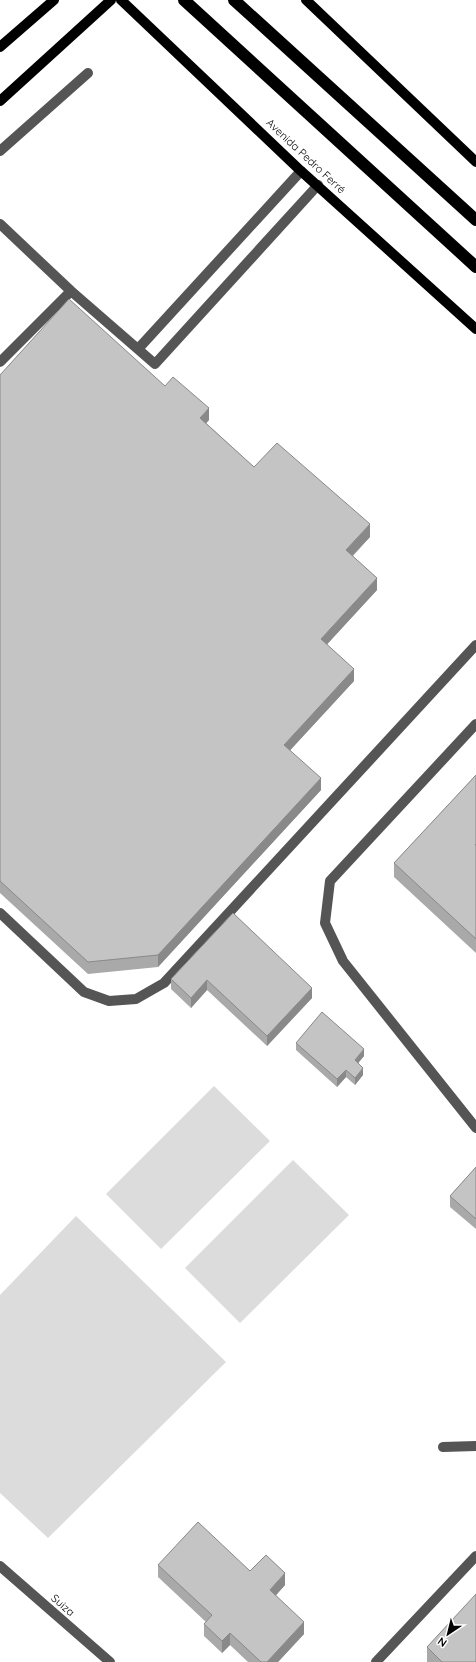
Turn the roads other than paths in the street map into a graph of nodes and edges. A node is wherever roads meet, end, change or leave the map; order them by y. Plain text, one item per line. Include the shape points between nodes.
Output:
1 (54, 0) edge
2 (111, 0) edge
3 (121, 0) edge
4 (184, 0) edge
5 (234, 0) edge
6 (306, 0) edge
7 (0, 47) edge
8 (88, 73) dead end
9 (0, 101) edge
10 (0, 151) edge
11 (476, 162) edge
12 (301, 171) junction
13 (318, 185) junction
14 (476, 220) edge
15 (0, 224) edge
16 (476, 267) edge
17 (72, 291) junction
18 (476, 329) edge
19 (138, 349) junction
20 (0, 362) edge
21 (476, 645) edge
22 (476, 724) edge
23 (0, 912) edge
24 (476, 1128) edge
25 (476, 1446) edge
26 (443, 1447) dead end
27 (476, 1556) edge
28 (0, 1566) edge
29 (110, 1662) edge
30 (376, 1662) edge

1 - 7 main road
2 - 9 main road
3 - 12 main road, Avenida Pedro Ferré
4 - 16 highway
5 - 14 highway
6 - 11 main road
8 - 10 street
12 - 13 main road, Avenida Pedro Ferré
12 - 19 street
13 - 18 main road, Avenida Pedro Ferré
13 - 19 street via 155,364
15 - 17 street
17 - 19 street
17 - 20 street
21 - 23 street via 164,984 136,999 109,1001 84,992
22 - 24 street via 330,881 325,923 343,961
25 - 26 street
27 - 30 street
28 - 29 street, Suiza

